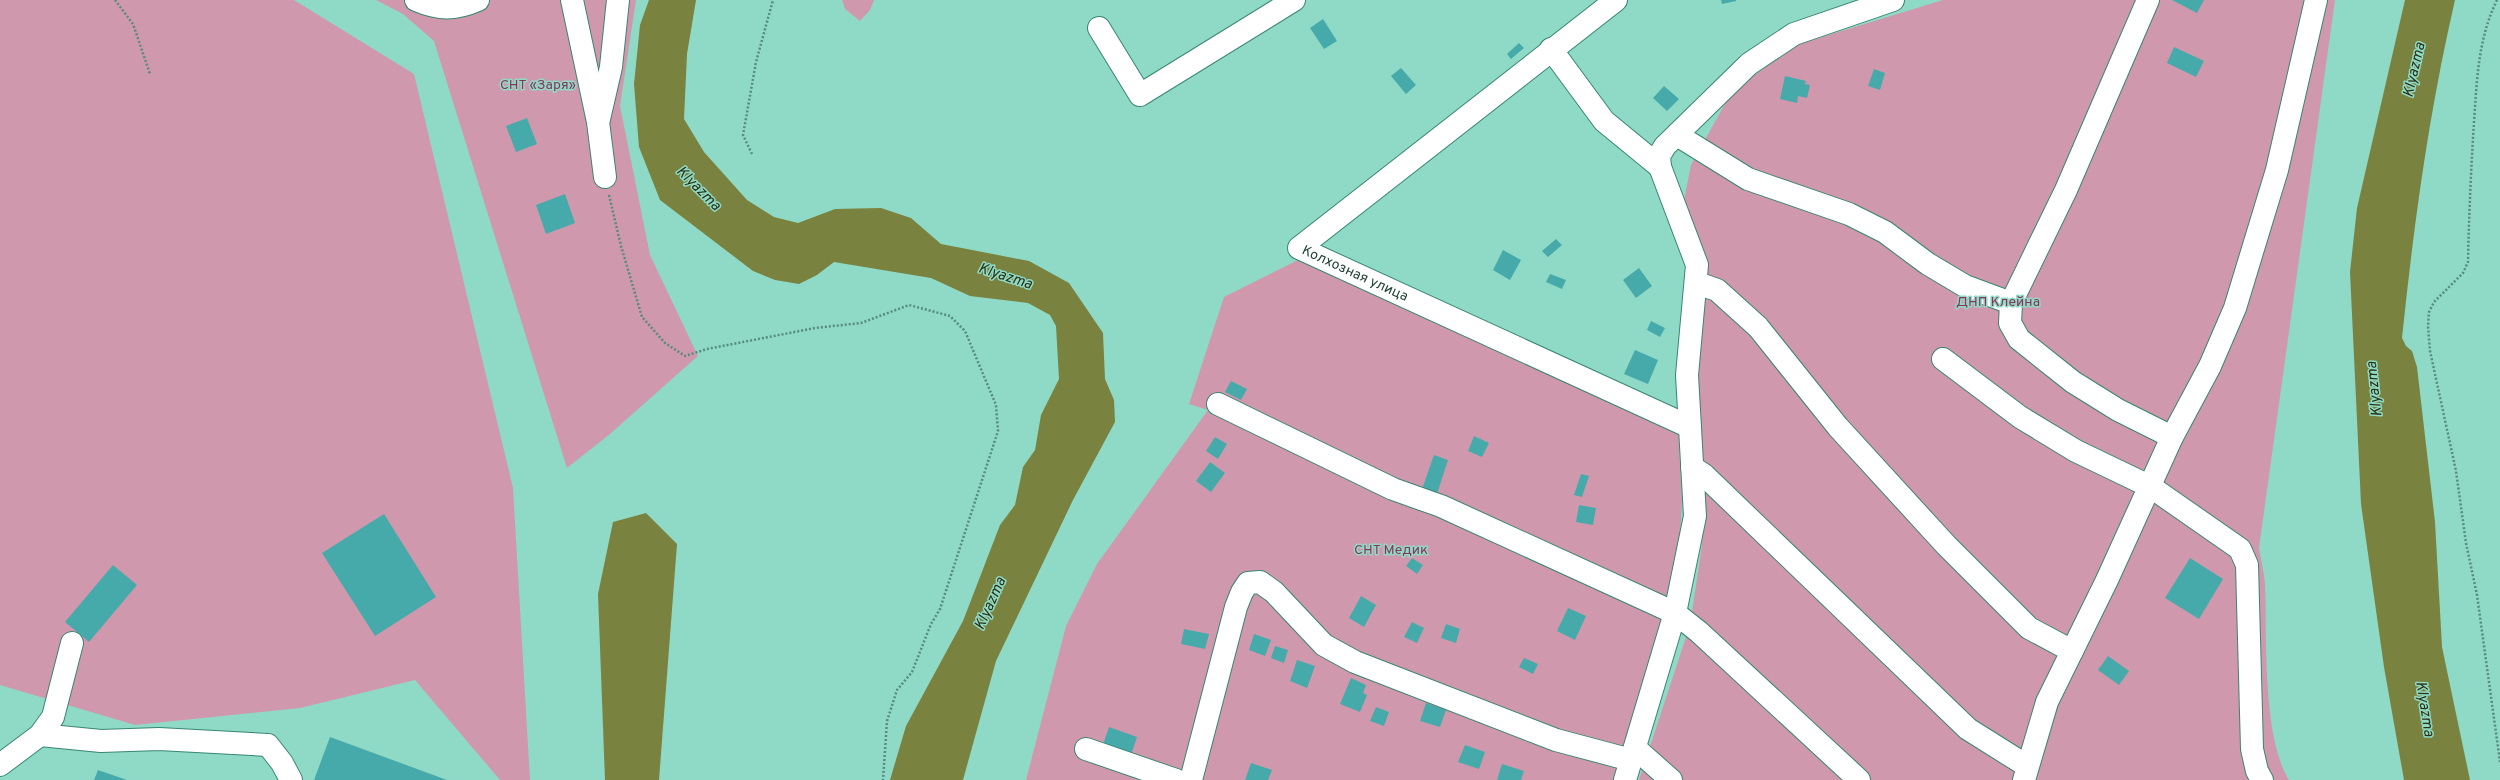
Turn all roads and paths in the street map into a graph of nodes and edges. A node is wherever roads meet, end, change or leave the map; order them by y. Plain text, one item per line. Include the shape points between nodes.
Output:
1 (116, 0) edge
2 (416, 0) edge
3 (478, 0) edge
4 (572, 0) edge
5 (618, 0) edge
6 (773, 0) edge
7 (1294, 0) edge
8 (1616, 0) edge
9 (1893, 0) edge
10 (2148, 0) edge
11 (2316, 0) edge
12 (2497, 0) edge
13 (1099, 28) dead end
14 (1551, 49) junction
15 (150, 74) dead end
16 (598, 122) junction
17 (1676, 135) junction
18 (752, 154) dead end
19 (1660, 167) junction
20 (605, 177) joint
21 (1697, 283) junction
22 (2011, 303) junction
23 (1943, 359) dead end
24 (1218, 404) dead end
25 (1690, 427) junction
26 (2172, 437) junction
27 (1692, 467) junction
28 (2151, 487) junction
29 (1676, 613) junction
30 (72, 642) dead end
31 (2072, 651) junction
32 (40, 735) junction
33 (1086, 749) dead end
34 (1633, 754) junction
35 (2500, 762) edge
36 (0, 765) edge
37 (2025, 773) edge
38 (291, 780) edge
39 (883, 780) edge
40 (1176, 780) edge
41 (1191, 780) edge
42 (1625, 780) edge
43 (1671, 780) edge
44 (1859, 780) edge
45 (2262, 780) edge

1 - 15 path via 133,24
2 - 3 street via 432,7 447,9
4 - 16 street
5 - 16 street via 611,67
6 - 18 path via 756,62 743,135
7 - 13 street via 1140,95
8 - 14 street, Колхозная улица
9 - 17 street via 1794,34 1749,64
10 - 22 street via 2066,190
11 - 26 street via 2277,170 2235,308 2210,366
12 - 35 path via 2485,28 2478,55 2468,262 2463,273 2434,302 2429,312 2428,326 2430,351 2456,471 2466,543 2477,595
14 - 19 street via 1604,121
14 - 25 street, Колхозная улица via 1299,248
16 - 20 street
17 - 19 street via 1659,156
17 - 22 street via 1748,179 1849,214 1885,232 1928,264 1965,286
19 - 21 street via 1697,265
20 - 39 path via 621,246 642,318 665,343 685,356 815,328 861,323 909,305 950,316 965,330 996,405 998,430 940,609 931,624 912,672 896,690 887,721
21 - 25 street via 1687,375
21 - 31 street via 1717,290 1758,327 1838,427 1946,545 2029,628
22 - 26 street via 2010,323 2019,339 2073,382 2118,410
23 - 28 street via 2020,417 2076,451
24 - 29 street via 1393,489 1441,506
25 - 27 street
26 - 28 street
27 - 29 street via 1695,516
27 - 37 street via 1704,475 1968,729
28 - 31 street
28 - 45 street via 2240,549 2247,565 2252,749
29 - 34 street
29 - 44 street
30 - 32 street via 53,716
31 - 37 street via 2047,702
32 - 36 street
32 - 38 street via 102,741 159,739 268,745
33 - 40 street
34 - 41 street via 1556,740 1355,662 1324,645 1274,592 1260,582 1248,583 1236,606
34 - 42 street
34 - 43 street

